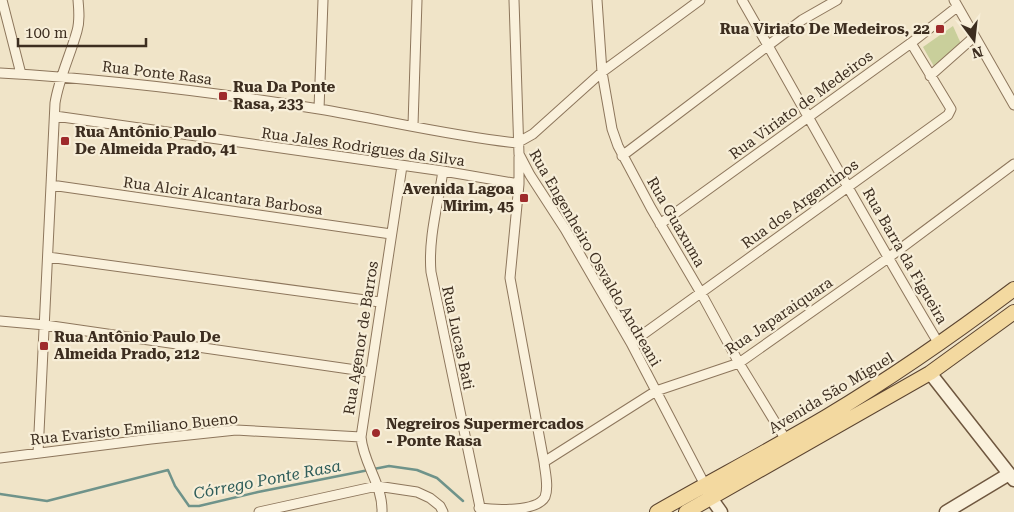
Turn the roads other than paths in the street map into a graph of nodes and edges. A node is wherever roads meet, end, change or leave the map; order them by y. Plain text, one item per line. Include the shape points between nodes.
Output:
1 (2, 0) edge
2 (78, 0) edge
3 (323, 0) edge
4 (417, 0) edge
5 (514, 0) edge
6 (597, 0) edge
7 (742, 0) edge
8 (837, 0) edge
9 (698, 1) edge
10 (955, 4) edge
11 (974, 37) junction
12 (911, 43) junction
13 (768, 46) junction
14 (0, 72) edge
15 (602, 72) junction
16 (21, 74) junction
17 (61, 76) junction
18 (930, 76) junction
19 (1014, 105) edge
20 (319, 109) junction
21 (55, 116) junction
22 (810, 116) junction
23 (413, 125) junction
24 (517, 143) junction
25 (518, 154) junction
26 (622, 156) junction
27 (1014, 164) edge
28 (402, 166) junction
29 (443, 172) junction
30 (519, 184) junction
31 (51, 185) junction
32 (848, 185) junction
33 (660, 224) junction
34 (391, 234) junction
35 (48, 257) junction
36 (888, 258) junction
37 (1014, 289) edge
38 (701, 293) junction
39 (380, 302) junction
40 (1014, 312) edge
41 (0, 321) edge
42 (45, 325) junction
43 (957, 332) junction
44 (630, 343) junction
45 (939, 344) junction
46 (739, 363) junction
47 (370, 372) junction
48 (930, 373) junction
49 (656, 392) junction
50 (361, 436) junction
51 (786, 440) junction
52 (38, 453) junction
53 (0, 458) edge
54 (544, 462) junction
55 (1012, 474) edge
56 (376, 483) junction
57 (705, 485) junction
58 (711, 498) junction
59 (478, 511) edge
60 (259, 512) edge
61 (382, 512) edge
62 (443, 512) edge
63 (657, 512) edge
64 (686, 512) edge
65 (721, 512) edge
66 (946, 512) edge

1 - 16 street
2 - 17 street via 77,30
3 - 20 street
4 - 23 street
5 - 24 street, Rua Engenheiro Osvaldo Andreani
6 - 15 street, Rua Guaxuma
7 - 13 street, Rua Barra da Figueira
8 - 13 street via 802,20
9 - 15 street
10 - 11 street
10 - 12 street, Rua Viriato de Medeiros
11 - 18 street
11 - 19 street
12 - 18 street
12 - 22 street, Rua Viriato de Medeiros
13 - 22 street, Rua Barra da Figueira
13 - 26 street
14 - 16 street, Rua Ponte Rasa
15 - 24 street via 533,134
15 - 26 street, Rua Guaxuma via 612,129
16 - 17 street, Rua Ponte Rasa
17 - 20 street, Rua Ponte Rasa via 179,88
17 - 21 street
18 - 32 street, Rua dos Argentinos via 951,112
20 - 23 street, Rua Ponte Rasa
21 - 28 street, Rua Jales Rodrigues da Silva
21 - 31 street
22 - 32 street, Rua Barra da Figueira
22 - 33 street, Rua Viriato de Medeiros
23 - 24 street, Rua Ponte Rasa
24 - 25 street, Rua Engenheiro Osvaldo Andreani
25 - 30 street
25 - 44 street, Rua Engenheiro Osvaldo Andreani
26 - 33 street, Rua Guaxuma
27 - 36 street, Rua Japaraiquara
28 - 29 street, Rua Jales Rodrigues da Silva
28 - 34 street, Rua Agenor de Barros
29 - 30 street, Rua Jales Rodrigues da Silva
29 - 59 street, Rua Lucas Bati via 430,264
30 - 54 street via 510,278
31 - 34 street, Rua Alcir Alcantara Barbosa
31 - 35 street
32 - 36 street, Rua Barra da Figueira
32 - 38 street, Rua dos Argentinos
33 - 38 street, Rua Guaxuma
34 - 39 street, Rua Agenor de Barros
35 - 39 street
35 - 42 street
36 - 45 street, Rua Barra da Figueira
36 - 46 street, Rua Japaraiquara
37 - 43 main road, Avenida São Miguel
38 - 44 street, Rua dos Argentinos
38 - 46 street, Rua Guaxuma
39 - 47 street, Rua Agenor de Barros
40 - 48 main road, Avenida São Miguel
41 - 42 street
42 - 47 street
42 - 52 street
43 - 45 main road, Avenida São Miguel
43 - 48 main road via 926,361
44 - 49 street, Rua Engenheiro Osvaldo Andreani
45 - 51 main road, Avenida São Miguel
46 - 49 street, Rua Japaraiquara
46 - 51 street, Rua Guaxuma
47 - 50 street, Rua Agenor de Barros
48 - 55 main road
48 - 58 main road, Avenida São Miguel
49 - 54 street, Rua Japaraiquara
49 - 57 street, Rua Engenheiro Osvaldo Andreani
50 - 52 street, Rua Evaristo Emiliano Bueno via 236,430
50 - 56 street, Rua Agenor de Barros
51 - 57 main road, Avenida São Miguel
52 - 53 street, Rua Evaristo Emiliano Bueno
54 - 59 street via 547,488 541,503 524,511
55 - 66 main road
56 - 60 street
56 - 61 street, Rua Agenor de Barros via 382,499
56 - 62 street via 417,492 430,498
57 - 58 main road
57 - 63 main road, Avenida São Miguel
58 - 64 main road, Avenida São Miguel
58 - 65 main road

